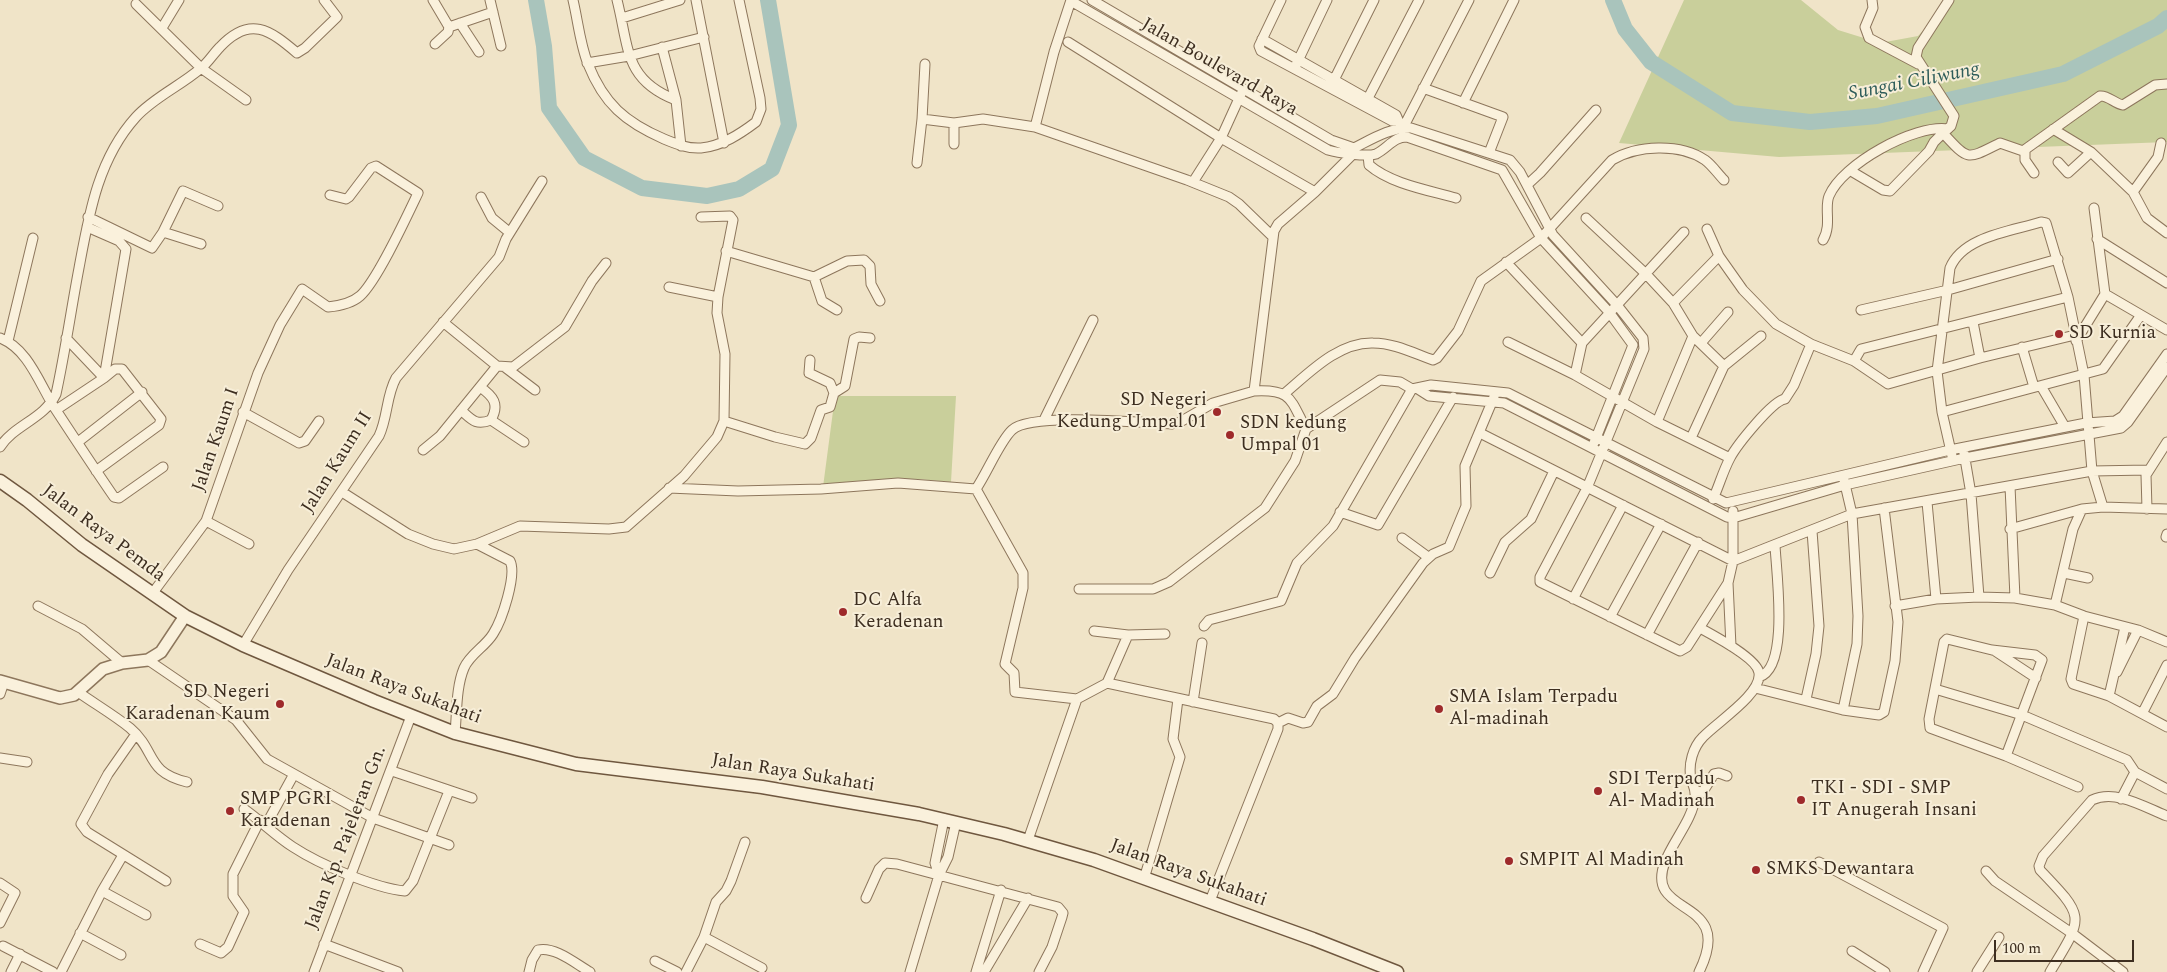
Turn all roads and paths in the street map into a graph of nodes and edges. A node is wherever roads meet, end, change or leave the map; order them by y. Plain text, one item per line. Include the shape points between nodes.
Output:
1 (178, 0) edge
2 (324, 0) edge
3 (435, 0) edge
4 (490, 0) edge
5 (573, 0) edge
6 (617, 0) edge
7 (680, 0) edge
8 (696, 0) edge
9 (739, 0) edge
10 (1071, 0) edge
11 (1092, 0) edge
12 (1281, 0) edge
13 (1328, 0) edge
14 (1374, 0) edge
15 (1419, 0) edge
16 (1470, 0) edge
17 (1514, 0) edge
18 (1872, 0) edge
19 (1949, 0) edge
20 (136, 4) dead end
21 (493, 12) junction
22 (622, 18) junction
23 (460, 23) junction
24 (449, 27) junction
25 (162, 28) junction
26 (704, 37) junction
27 (1262, 39) junction
28 (1068, 42) dead end
29 (435, 44) dead end
30 (501, 46) dead end
31 (662, 47) junction
32 (479, 52) dead end
33 (629, 56) junction
34 (1299, 60) junction
35 (588, 63) junction
36 (925, 64) dead end
37 (1918, 64) junction
38 (201, 68) junction
39 (1294, 69) junction
40 (1334, 79) junction
41 (2167, 84) edge
42 (1330, 88) junction
43 (1423, 88) junction
44 (1243, 89) junction
45 (1238, 98) junction
46 (246, 100) dead end
47 (676, 100) junction
48 (1366, 103) junction
49 (1462, 103) junction
50 (1596, 110) dead end
51 (922, 119) junction
52 (954, 123) junction
53 (1400, 124) junction
54 (1035, 127) junction
55 (2054, 129) junction
56 (1946, 131) junction
57 (1221, 138) junction
58 (1407, 138) junction
59 (724, 143) junction
60 (2161, 143) dead end
61 (954, 144) dead end
62 (681, 146) junction
63 (2025, 150) junction
64 (1354, 151) junction
65 (2091, 152) junction
66 (1486, 153) junction
67 (1368, 155) junction
68 (916, 162) dead end
69 (1480, 162) junction
70 (2058, 162) dead end
71 (1518, 169) junction
72 (1851, 171) junction
73 (2034, 173) dead end
74 (1507, 176) junction
75 (1724, 180) dead end
76 (542, 181) dead end
77 (1193, 182) junction
78 (1526, 185) junction
79 (1315, 192) junction
80 (2132, 192) junction
81 (330, 195) dead end
82 (481, 197) dead end
83 (1456, 198) dead end
84 (218, 206) dead end
85 (2094, 208) dead end
86 (88, 217) junction
87 (701, 217) dead end
88 (1586, 218) dead end
89 (86, 227) junction
90 (2165, 228) edge
91 (1550, 229) junction
92 (1707, 229) dead end
93 (164, 232) junction
94 (509, 232) junction
95 (1684, 232) dead end
96 (1272, 236) junction
97 (33, 238) dead end
98 (1541, 238) junction
99 (2097, 239) junction
100 (1823, 240) dead end
101 (201, 244) dead end
102 (726, 251) junction
103 (1719, 256) junction
104 (2058, 259) junction
105 (1506, 262) junction
106 (606, 263) dead end
107 (1646, 274) junction
108 (814, 277) junction
109 (2167, 282) edge
110 (669, 287) dead end
111 (1948, 290) junction
112 (2105, 294) junction
113 (718, 297) junction
114 (2068, 298) junction
115 (880, 301) dead end
116 (1673, 303) junction
117 (1617, 305) junction
118 (837, 310) dead end
119 (1861, 310) dead end
120 (1610, 312) junction
121 (1728, 312) dead end
122 (2141, 315) junction
123 (1093, 320) dead end
124 (443, 322) junction
125 (1973, 322) junction
126 (1942, 330) junction
127 (2167, 330) edge
128 (1693, 336) junction
129 (1761, 336) dead end
130 (66, 338) junction
131 (870, 338) dead end
132 (2076, 338) junction
133 (4, 339) edge
134 (1508, 342) dead end
135 (1582, 343) junction
136 (1701, 343) junction
137 (1812, 344) junction
138 (2022, 347) junction
139 (2167, 354) edge
140 (1980, 358) junction
141 (810, 360) dead end
142 (1854, 361) junction
143 (1724, 366) junction
144 (501, 367) junction
145 (2167, 367) edge
146 (1937, 371) junction
147 (1575, 375) junction
148 (2084, 375) junction
149 (104, 378) junction
150 (2038, 386) junction
151 (480, 387) junction
152 (1415, 389) junction
153 (535, 390) dead end
154 (1498, 390) junction
155 (1254, 391) junction
156 (142, 392) junction
157 (834, 393) junction
158 (1284, 394) junction
159 (1453, 397) junction
160 (1613, 397) junction
161 (1492, 401) junction
162 (1622, 402) junction
163 (53, 407) junction
164 (461, 410) junction
165 (243, 412) junction
166 (1942, 412) junction
167 (491, 420) junction
168 (1044, 420) junction
169 (319, 421) dead end
170 (724, 421) junction
171 (1657, 422) junction
172 (2086, 423) junction
173 (2065, 427) junction
174 (1306, 429) junction
175 (1480, 433) junction
176 (2088, 433) junction
177 (1691, 438) junction
178 (1600, 440) junction
179 (78, 442) junction
180 (524, 442) dead end
181 (2167, 442) edge
182 (0, 447) edge
183 (1964, 447) junction
184 (423, 450) dead end
185 (1596, 450) junction
186 (1950, 450) junction
187 (1730, 458) junction
188 (1965, 458) junction
189 (1953, 460) junction
190 (162, 467) dead end
191 (2148, 470) junction
192 (96, 471) junction
193 (1554, 471) junction
194 (2092, 471) junction
195 (1842, 475) junction
196 (0, 481) edge
197 (1845, 485) junction
198 (2010, 486) junction
199 (669, 488) junction
200 (1587, 488) junction
201 (976, 489) junction
202 (342, 492) junction
203 (1971, 494) junction
204 (1713, 499) junction
205 (1927, 502) junction
206 (1732, 503) junction
207 (1623, 505) junction
208 (2104, 507) junction
209 (1884, 508) junction
210 (2082, 509) junction
211 (2147, 509) junction
212 (2167, 509) edge
213 (1340, 512) junction
214 (1852, 514) junction
215 (1734, 518) junction
216 (206, 521) junction
217 (1661, 524) junction
218 (2010, 529) junction
219 (1812, 531) junction
220 (1402, 538) dead end
221 (1698, 542) junction
222 (249, 544) dead end
223 (477, 544) junction
224 (1775, 545) junction
225 (1428, 558) junction
226 (1733, 561) junction
227 (1490, 573) dead end
228 (2064, 573) junction
229 (2088, 578) dead end
230 (1728, 583) junction
231 (1079, 589) dead end
232 (152, 594) junction
233 (1979, 597) junction
234 (2015, 598) junction
235 (1573, 599) junction
236 (1936, 599) junction
237 (2055, 605) junction
238 (38, 606) dead end
239 (1895, 606) junction
240 (185, 616) junction
241 (2084, 616) junction
242 (1610, 617) junction
243 (1204, 626) dead end
244 (2124, 626) junction
245 (1700, 628) junction
246 (2138, 630) junction
247 (1094, 631) dead end
248 (1165, 634) dead end
249 (1128, 635) junction
250 (1647, 635) junction
251 (2167, 642) edge
252 (1202, 643) dead end
253 (243, 645) junction
254 (1731, 646) junction
255 (1992, 650) junction
256 (148, 660) junction
257 (122, 663) junction
258 (2167, 665) edge
259 (1759, 677) junction
260 (2036, 678) junction
261 (2, 682) edge
262 (2112, 682) junction
263 (1107, 683) junction
264 (1755, 688) junction
265 (1935, 689) junction
266 (78, 692) junction
267 (0, 694) edge
268 (2109, 696) junction
269 (1076, 699) junction
270 (1178, 699) junction
271 (1806, 699) junction
272 (1193, 702) junction
273 (1843, 710) junction
274 (2143, 712) junction
275 (2022, 715) junction
276 (411, 716) junction
277 (1278, 723) junction
278 (2167, 726) edge
279 (455, 733) junction
280 (136, 734) junction
281 (2006, 756) junction
282 (0, 759) edge
283 (27, 762) dead end
284 (392, 770) junction
285 (2135, 772) junction
286 (294, 774) junction
287 (1727, 776) dead end
288 (187, 782) dead end
289 (2078, 787) dead end
290 (2167, 789) edge
291 (1695, 790) junction
292 (449, 791) junction
293 (472, 798) dead end
294 (2121, 799) junction
295 (244, 809) dead end
296 (2167, 816) edge
297 (373, 818) junction
298 (950, 820) junction
299 (263, 822) junction
300 (429, 838) junction
301 (1028, 840) junction
302 (746, 842) dead end
303 (449, 845) dead end
304 (123, 855) junction
305 (1819, 862) dead end
306 (1986, 871) dead end
307 (939, 875) junction
308 (350, 876) junction
309 (1144, 879) junction
310 (166, 881) dead end
311 (0, 883) edge
312 (1000, 890) junction
313 (102, 891) junction
314 (866, 898) dead end
315 (1028, 898) junction
316 (1210, 901) junction
317 (146, 915) dead end
318 (0, 923) edge
319 (80, 933) junction
320 (2073, 934) junction
321 (704, 937) junction
322 (1999, 937) dead end
323 (200, 944) dead end
324 (324, 944) junction
325 (3, 946) dead end
326 (1852, 951) dead end
327 (20, 954) junction
328 (121, 955) dead end
329 (655, 961) dead end
330 (762, 968) dead end
331 (11, 972) edge
332 (53, 972) edge
333 (61, 972) edge
334 (314, 972) edge
335 (398, 972) edge
336 (529, 972) edge
337 (590, 972) edge
338 (677, 972) edge
339 (686, 972) edge
340 (910, 972) edge
341 (976, 972) edge
342 (984, 972) edge
343 (1039, 972) edge
344 (1397, 972) edge
345 (1699, 972) edge
346 (1885, 972) edge
347 (1923, 972) edge
348 (1977, 972) edge
349 (2050, 972) edge
350 (2123, 972) edge

1 - 25 street
2 - 38 street via 337,17 297,53 272,32 253,29 229,38
3 - 24 street
4 - 21 street
5 - 35 street
6 - 22 street
7 - 22 street
8 - 26 street
9 - 59 street via 761,109 756,122
10 - 45 street, Jalan Boulevard Raya
10 - 54 street
11 - 44 street, Jalan Boulevard Raya
12 - 27 street
13 - 34 street
14 - 40 street
15 - 48 street
16 - 43 street
17 - 49 street
18 - 37 street via 1873,8 1865,28 1869,38
19 - 37 street via 1916,52
20 - 25 street
21 - 23 street
21 - 30 street
22 - 33 street
23 - 24 street
23 - 32 street
24 - 29 street
25 - 38 street
26 - 31 street
26 - 59 street
27 - 34 street
27 - 39 street via 1261,51
28 - 57 street
31 - 33 street
31 - 47 street
33 - 35 street
33 - 47 street via 649,87
34 - 39 street
34 - 40 street
35 - 62 street via 608,102 621,115 642,129
36 - 51 street
37 - 56 street via 1950,108 1955,120
38 - 46 street
38 - 86 street via 131,122 110,154
39 - 42 street
40 - 42 street
40 - 48 street
41 - 55 street via 2155,85 2123,105 2100,96
42 - 48 street
43 - 49 street
43 - 53 street
44 - 45 street
44 - 64 street, Jalan Boulevard Raya
45 - 57 street
45 - 64 street, Jalan Boulevard Raya via 1328,150 1338,153
47 - 62 street
48 - 53 street via 1396,115
49 - 66 street via 1503,118
50 - 78 street
51 - 52 street
51 - 68 street
52 - 54 street via 983,119
52 - 61 street
53 - 58 street
53 - 64 street
53 - 66 street
54 - 77 street
55 - 63 street
55 - 65 street
56 - 63 street via 1962,153 1970,156 2000,143 2019,152
56 - 72 street via 1929,128 1911,134 1866,158
56 - 72 street via 1890,191
57 - 77 street
57 - 79 street
58 - 67 street via 1400,137 1376,154
58 - 69 street
59 - 62 street via 701,148
60 - 80 street via 2158,157
63 - 73 street via 2025,160
64 - 67 street
64 - 79 street
65 - 70 street via 2068,173
65 - 80 street
66 - 69 street
66 - 71 street via 1506,158
67 - 83 street via 1369,165 1375,170
69 - 74 street via 1497,166
71 - 74 street
71 - 78 street
72 - 100 street via 1829,196 1827,234
74 - 98 street
75 - 91 street via 1707,161 1690,152 1639,149 1624,153 1612,160
76 - 94 street, Jalan Kaum II
77 - 96 street via 1240,204
78 - 91 street
79 - 96 street via 1278,224
80 - 90 street via 2142,213
81 - 165 street, Jalan Kaum I via 346,199 376,166 418,193 374,277 360,296 328,307 302,288 269,346
82 - 94 street via 492,218
84 - 93 street via 183,191
85 - 99 street
86 - 89 street
86 - 93 street via 148,247 155,246
87 - 102 street via 732,217
88 - 107 street
89 - 130 street
89 - 149 street via 119,241 126,249
91 - 98 street
91 - 117 street
92 - 103 street
93 - 101 street
94 - 124 street, Jalan Kaum II via 499,257
95 - 107 street
96 - 155 street
97 - 133 street
98 - 105 street
98 - 120 street
99 - 109 street
99 - 112 street
102 - 108 street
102 - 113 street
103 - 116 street
103 - 137 street via 1743,290 1776,324
104 - 111 street
104 - 111 street via 2048,227 2041,222 1981,240 1964,250 1950,268
104 - 114 street
105 - 135 street
105 - 158 street via 1481,281 1458,331 1435,359 1372,342 1333,354
106 - 144 street via 565,327 512,367
107 - 116 street
107 - 117 street
108 - 115 street via 847,262 864,260 870,266 871,284
108 - 118 street via 822,301
110 - 113 street
111 - 119 street
111 - 126 street
112 - 122 street
112 - 132 street
113 - 170 street via 717,312 726,364
114 - 125 street
114 - 132 street
116 - 128 street
117 - 120 street
117 - 162 street via 1643,338 1644,345
120 - 135 street
120 - 160 street via 1633,345
121 - 136 street
122 - 127 street
122 - 148 street via 2107,365
123 - 168 street
124 - 144 street
124 - 202 street, Jalan Kaum II via 396,378 383,427
125 - 126 street
125 - 140 street
126 - 142 street via 1861,349
126 - 146 street
128 - 136 street
128 - 171 street
129 - 143 street
130 - 149 street
130 - 163 street
131 - 157 street via 854,339 845,386
132 - 138 street
132 - 148 street
133 - 163 street via 32,369
134 - 147 street
135 - 147 street
136 - 143 street
137 - 142 street
137 - 187 street via 1785,399 1779,400 1759,421
138 - 140 street
138 - 150 street
139 - 172 street via 2123,416 2114,421
140 - 146 street
141 - 157 street via 809,373 830,383
142 - 146 street via 1888,384
143 - 177 street
144 - 151 street
144 - 153 street
145 - 176 street via 2125,425
146 - 166 street
147 - 160 street
148 - 150 street
148 - 172 street
149 - 156 street via 115,369 122,368
149 - 163 street
150 - 166 street
150 - 173 street
151 - 164 street
151 - 167 street via 495,401
152 - 154 street via 1431,385
152 - 159 street via 1430,396
152 - 174 street via 1400,382 1380,380
152 - 213 street
154 - 161 street
154 - 178 street
155 - 158 street
155 - 168 street via 1213,403 1172,424
156 - 179 street
156 - 192 street via 161,422
157 - 170 street via 830,407 822,410 811,438 804,444
158 - 174 street
159 - 161 street
159 - 213 street via 1378,525
160 - 162 street
160 - 178 street
161 - 175 street
161 - 185 street via 1515,408
162 - 171 street
162 - 178 street
163 - 179 street
163 - 182 street via 8,437
164 - 167 street via 476,423
164 - 184 street via 440,436
165 - 169 street via 299,443 305,441
165 - 216 street, Jalan Kaum I
166 - 186 street
167 - 180 street
168 - 201 street via 1022,424 1010,432
170 - 199 street via 707,449
171 - 177 street
172 - 173 street
172 - 176 street
173 - 183 street
174 - 231 street via 1295,461 1265,508 1169,582 1153,589
175 - 193 street
175 - 225 street via 1465,466 1466,506 1452,543
176 - 188 street
176 - 194 street
177 - 187 street
178 - 185 street
178 - 204 street
179 - 192 street
181 - 191 street
183 - 186 street
183 - 188 street
185 - 200 street
185 - 215 street
186 - 189 street
186 - 195 street
187 - 204 street
188 - 189 street
188 - 203 street
189 - 197 street
190 - 192 street via 118,499
191 - 194 street
191 - 211 street via 2145,480
193 - 200 street
193 - 227 street via 1531,519 1505,542
194 - 198 street
194 - 208 street
195 - 197 street
195 - 206 street
196 - 232 main road, Jalan Raya Pemda
197 - 214 street
197 - 215 street
198 - 203 street
198 - 218 street
199 - 201 street via 738,491 898,483
199 - 223 street via 621,529 520,526
200 - 207 street
200 - 235 street via 1540,577 1542,584
201 - 269 street via 1023,573 1023,588 1005,664 1014,673 1013,690
202 - 223 street via 370,512 422,540 454,549
202 - 253 street, Jalan Kaum II via 288,570
203 - 205 street
203 - 233 street
204 - 206 street
205 - 209 street
205 - 236 street
206 - 215 street
207 - 217 street
207 - 235 street
208 - 210 street
208 - 211 street
209 - 214 street
209 - 239 street
210 - 218 street
210 - 228 street via 2073,529
211 - 212 street
213 - 243 street via 1329,531 1302,556 1281,601 1209,620
214 - 219 street
214 - 273 street via 1858,632
215 - 226 street
216 - 222 street
216 - 232 street, Jalan Kaum I
217 - 221 street
217 - 242 street
218 - 234 street
219 - 224 street
219 - 271 street via 1819,626
220 - 225 street
221 - 226 street
221 - 250 street
223 - 279 street via 510,561 511,572 502,614 493,635 467,661 462,671
224 - 226 street
224 - 259 street via 1778,644 1772,666
225 - 277 street via 1388,609 1333,694 1318,705 1308,722 1288,718
226 - 230 street
228 - 229 street
228 - 237 street
230 - 245 street
230 - 254 street
232 - 240 main road, Jalan Raya Pemda
233 - 234 street
233 - 236 street
234 - 237 street
235 - 242 street
236 - 239 street
237 - 241 street
238 - 257 street via 82,629
239 - 273 street via 1898,622 1896,646 1885,710 1879,715
240 - 253 main road, Jalan Raya Sukahati
240 - 256 street via 166,648
241 - 244 street
241 - 268 street via 2072,682
242 - 250 street
244 - 246 street
244 - 262 street
245 - 250 street via 1687,648 1680,651
245 - 254 street
246 - 251 street
246 - 262 street
247 - 249 street
248 - 249 street
249 - 263 street
252 - 272 street
253 - 276 main road, Jalan Raya Sukahati
254 - 259 street via 1758,668
255 - 260 street
255 - 260 street via 2038,656 2043,663
255 - 265 street via 1946,640
256 - 257 street
256 - 286 street via 236,720 267,759
257 - 266 street via 103,669
258 - 274 street
259 - 264 street
260 - 275 street
261 - 266 street via 60,698
261 - 267 street
262 - 268 street
263 - 269 street
263 - 270 street
264 - 271 street
264 - 291 street via 1698,745 1690,767
265 - 275 street
265 - 281 street via 1928,723 1930,728
266 - 280 street
268 - 274 street
269 - 301 street
270 - 272 street
270 - 309 street via 1173,739 1180,757
271 - 273 street
272 - 277 street via 1274,719
274 - 278 street
275 - 281 street
275 - 285 street via 2127,760
276 - 279 main road, Jalan Raya Sukahati
276 - 284 street, Jalan Kp. Pajeleran Gn.
277 - 316 street
279 - 298 main road, Jalan Raya Sukahati via 576,764 762,787
280 - 288 street via 164,774
280 - 304 street via 108,774 81,824
281 - 289 street
282 - 283 street
284 - 292 street
284 - 297 street, Jalan Kp. Pajeleran Gn.
285 - 290 street
285 - 294 street
286 - 297 street
286 - 299 street
287 - 291 street via 1714,774 1702,793
291 - 345 street via 1693,805 1665,861 1663,880 1667,895 1698,916 1707,928 1709,944
292 - 293 street
292 - 300 street
294 - 296 street
294 - 320 street via 2105,795 2092,800 2040,862 2040,870 2073,906 2076,919
295 - 299 street
297 - 300 street
297 - 308 street, Jalan Kp. Pajeleran Gn.
298 - 301 main road, Jalan Raya Sukahati
298 - 307 street via 948,857
299 - 308 street via 293,847
299 - 323 street via 233,874 232,896 244,912 228,947 221,953
300 - 303 street
300 - 308 street via 413,881 404,891
301 - 309 main road, Jalan Raya Sukahati
302 - 321 street via 726,891 716,902
304 - 310 street
304 - 313 street
305 - 347 street via 1944,928
306 - 320 street via 1995,881
307 - 312 street
307 - 314 street via 885,863
307 - 340 street
308 - 324 street, Jalan Kp. Pajeleran Gn.
309 - 316 main road, Jalan Raya Sukahati
311 - 318 street via 16,893
312 - 315 street
312 - 341 street
313 - 317 street
313 - 319 street
315 - 342 street
315 - 343 street via 1058,907 1063,913 1052,947
316 - 344 main road, Jalan Raya Sukahati
319 - 328 street
319 - 333 street
320 - 349 street
320 - 350 street
321 - 330 street
321 - 339 street
322 - 348 street
324 - 334 street, Jalan Kp. Pajeleran Gn.
324 - 335 street
325 - 327 street
326 - 346 street
327 - 331 street
327 - 332 street
329 - 338 street
336 - 337 street via 538,950 544,949

